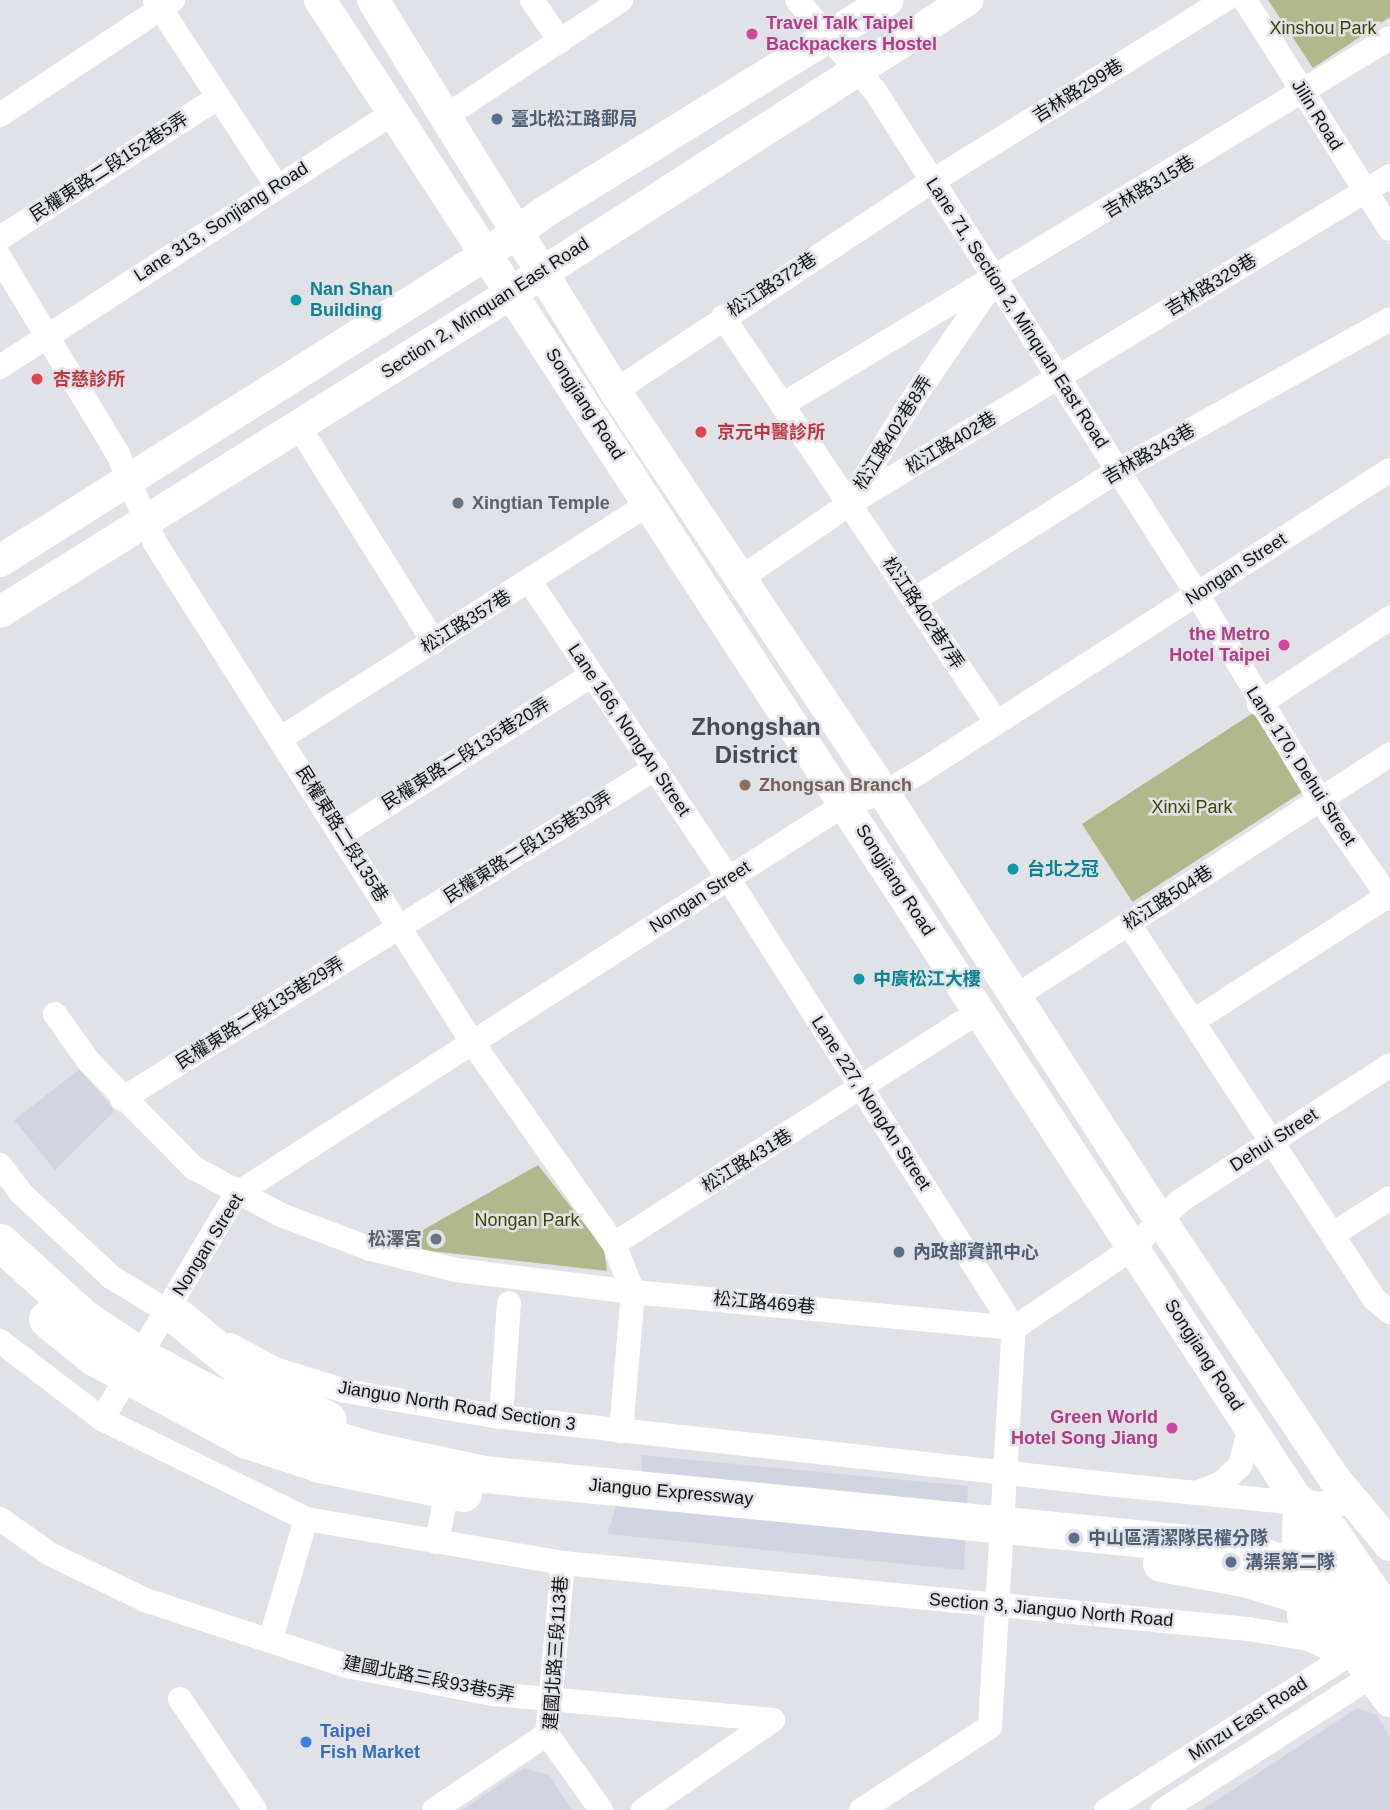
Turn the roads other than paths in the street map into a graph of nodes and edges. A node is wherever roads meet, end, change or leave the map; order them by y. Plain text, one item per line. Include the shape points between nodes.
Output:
1 (320, 0) edge
2 (373, 0) edge
3 (532, 0) edge
4 (621, 0) edge
5 (797, 0) edge
6 (888, 0) edge
7 (967, 0) edge
8 (1224, 0) edge
9 (1245, 0) edge
10 (163, 3) edge
11 (1390, 37) edge
12 (827, 39) junction
13 (560, 41) junction
14 (856, 70) junction
15 (1303, 93) junction
16 (219, 97) junction
17 (394, 112) junction
18 (0, 115) edge
19 (446, 117) junction
20 (1390, 176) edge
21 (931, 182) junction
22 (276, 185) junction
23 (1366, 192) junction
24 (1390, 229) edge
25 (520, 233) junction
26 (0, 238) edge
27 (487, 254) junction
28 (0, 258) edge
29 (539, 272) junction
30 (995, 280) junction
31 (511, 290) junction
32 (723, 317) junction
33 (1390, 319) edge
34 (49, 335) junction
35 (0, 367) edge
36 (1056, 378) junction
37 (615, 391) junction
38 (782, 405) junction
39 (299, 427) junction
40 (1119, 470) junction
41 (1390, 470) edge
42 (129, 480) junction
43 (649, 504) junction
44 (849, 504) junction
45 (145, 519) junction
46 (0, 561) edge
47 (741, 578) junction
48 (530, 582) junction
49 (1197, 594) junction
50 (914, 600) junction
51 (0, 612) edge
52 (1390, 618) edge
53 (435, 642) junction
54 (590, 676) junction
55 (1259, 704) junction
56 (996, 721) junction
57 (281, 738) junction
58 (1390, 754) edge
59 (656, 768) junction
60 (883, 793) junction
61 (1319, 799) junction
62 (845, 804) junction
63 (343, 833) junction
64 (728, 878) junction
65 (1389, 897) edge
66 (1129, 924) junction
67 (399, 926) junction
68 (1015, 997) junction
69 (980, 1012) junction
70 (55, 1014) dead end
71 (1195, 1020) junction
72 (472, 1042) junction
73 (1390, 1065) edge
74 (859, 1090) junction
75 (122, 1099) junction
76 (1273, 1141) junction
77 (0, 1165) edge
78 (236, 1194) junction
79 (1390, 1198) edge
80 (1160, 1218) junction
81 (1333, 1234) junction
82 (0, 1242) edge
83 (614, 1244) junction
84 (1134, 1247) junction
85 (0, 1277) edge
86 (633, 1292) junction
87 (509, 1303) dead end
88 (1390, 1312) edge
89 (173, 1315) junction
90 (1014, 1328) junction
91 (0, 1342) edge
92 (502, 1403) dead end
93 (102, 1419) junction
94 (1250, 1427) junction
95 (621, 1431) junction
96 (1006, 1473) junction
97 (1195, 1493) junction
98 (1299, 1503) junction
99 (1352, 1504) junction
100 (1390, 1507) edge
101 (443, 1510) dead end
102 (306, 1519) junction
103 (6, 1523) edge
104 (1121, 1534) junction
105 (438, 1542) junction
106 (1390, 1545) edge
107 (563, 1563) junction
108 (1202, 1569) junction
109 (998, 1606) junction
110 (1390, 1613) edge
111 (1390, 1620) edge
112 (1390, 1627) edge
113 (271, 1638) junction
114 (1390, 1642) edge
115 (1370, 1666) edge
116 (180, 1699) dead end
117 (550, 1699) junction
118 (1390, 1702) edge
119 (547, 1734) junction
120 (255, 1810) edge
121 (434, 1810) edge
122 (601, 1810) edge
123 (643, 1810) edge
124 (862, 1810) edge
125 (1106, 1810) edge
126 (1163, 1810) edge

1 - 17 main road, Songjiang Road
2 - 19 main road, Songjiang Road
3 - 13 street
4 - 13 street
5 - 12 street, Lane 71, Section 2, Minquan East Road
6 - 12 main road
7 - 14 main road, Section 2, Minquan East Road
8 - 21 street, 吉林路299巷
9 - 15 street, Jilin Road
10 - 16 street
10 - 18 street
11 - 15 street, 吉林路315巷
12 - 14 street, Lane 71, Section 2, Minquan East Road
12 - 25 main road via 543,214
13 - 19 street
14 - 21 street, Lane 71, Section 2, Minquan East Road via 875,91
14 - 29 main road, Section 2, Minquan East Road
15 - 23 street, Jilin Road
15 - 30 street, 吉林路315巷
16 - 22 street
16 - 26 street, 民權東路二段152巷5弄
17 - 22 street, Lane 313, Sonjiang Road
17 - 27 main road, Songjiang Road
19 - 25 main road, Songjiang Road
20 - 23 street, 吉林路329巷
21 - 30 street, Lane 71, Section 2, Minquan East Road
21 - 32 street, 松江路372巷
22 - 34 street, Lane 313, Sonjiang Road
23 - 24 street, Jilin Road
23 - 36 street, 吉林路329巷
25 - 27 main road
25 - 29 main road, Songjiang Road
27 - 31 main road, Songjiang Road
27 - 42 main road
28 - 34 street, 民權東路二段135巷
29 - 31 main road, Section 2, Minquan East Road
29 - 37 main road, Songjiang Road
30 - 36 street, Lane 71, Section 2, Minquan East Road
30 - 38 street, 吉林路315巷
30 - 44 street, 松江路402巷8弄 via 909,405
31 - 39 main road, Section 2, Minquan East Road
31 - 43 main road, Songjiang Road
32 - 37 street, 松江路372巷
32 - 38 street, 松江路402巷8弄
33 - 40 street, 吉林路343巷
34 - 35 street, Lane 313, Sonjiang Road
34 - 42 street, 民權東路二段135巷
36 - 40 street, Lane 71, Section 2, Minquan East Road
36 - 44 street, 松江路402巷
37 - 47 main road, Songjiang Road
38 - 44 street, 松江路402巷8弄
39 - 45 main road, Section 2, Minquan East Road via 280,434
39 - 53 street
40 - 49 street, Lane 71, Section 2, Minquan East Road
40 - 50 street, 吉林路343巷
41 - 49 street, Nongan Street
42 - 45 street, 民權東路二段135巷
42 - 46 main road
43 - 48 street, 松江路357巷
43 - 62 main road, Songjiang Road
44 - 47 street, 松江路402巷
44 - 50 street, 松江路402巷7弄
45 - 51 main road, Section 2, Minquan East Road
45 - 57 street, 民權東路二段135巷 via 155,543
47 - 60 main road, Songjiang Road
48 - 53 street, 松江路357巷
48 - 54 street, Lane 166, NongAn Street
49 - 55 street, Lane 170, Dehui Street
49 - 56 street, Nongan Street
50 - 56 street, 松江路402巷7弄
52 - 55 street
53 - 57 street, 松江路357巷
54 - 59 street, Lane 166, NongAn Street
54 - 63 street, 民權東路二段135巷20弄
55 - 61 street, Lane 170, Dehui Street
56 - 60 street, Nongan Street
57 - 63 street, 民權東路二段135巷
58 - 61 street, 松江路504巷
59 - 64 street, Lane 166, NongAn Street
59 - 67 street, 民權東路二段135巷30弄
60 - 62 street, Nongan Street
60 - 68 main road, Songjiang Road
61 - 65 street, Lane 170, Dehui Street
61 - 66 street, 松江路504巷
62 - 64 street, Nongan Street
62 - 69 main road, Songjiang Road
63 - 67 street, 民權東路二段135巷
64 - 72 street, Nongan Street
64 - 74 street, Lane 227, NongAn Street
65 - 71 street
66 - 68 street, 松江路504巷
66 - 71 street
67 - 72 street, 民權東路二段135巷
67 - 75 street, 民權東路二段135巷29弄
68 - 80 main road, Songjiang Road
69 - 74 street, 松江路431巷
69 - 84 main road, Songjiang Road
70 - 75 street, 松江路469巷
71 - 76 street
72 - 78 street, Nongan Street
72 - 83 street, 民權東路二段135巷
73 - 76 street, Dehui Street
74 - 83 street, 松江路431巷
74 - 90 street, Lane 227, NongAn Street
75 - 78 street, 松江路469巷 via 194,1168
76 - 80 street, Dehui Street
76 - 81 street
77 - 89 street, Jianguo North Road Section 3 via 21,1194 111,1277
78 - 86 street, 松江路469巷 via 371,1250 456,1270
78 - 89 street, Nongan Street
79 - 81 street
80 - 84 street, Dehui Street
80 - 99 main road, Songjiang Road
81 - 88 street via 1374,1299
82 - 104 highway, Jianguo Expressway via 85,1319 145,1359 209,1393 279,1422 367,1449 484,1474
83 - 86 street
84 - 90 street
84 - 94 main road, Songjiang Road
85 - 108 highway, Jianguo Expressway via 94,1357 171,1401 247,1440 397,1483 482,1496
86 - 90 street, 松江路469巷
86 - 95 street
87 - 92 street
89 - 93 street, Nongan Street
89 - 95 street, Jianguo North Road Section 3 via 275,1369 345,1391 501,1418
89 - 104 highway via 253,1379 323,1419 386,1435 463,1448 1060,1516
90 - 96 street
91 - 93 street
93 - 102 street
94 - 97 street via 1240,1466 1220,1484
94 - 98 main road, Songjiang Road
95 - 96 street
96 - 97 street
96 - 109 street
97 - 98 street
98 - 99 street
98 - 111 highway via 1330,1531
98 - 115 main road via 1298,1540
99 - 100 main road
99 - 106 main road, Songjiang Road
101 - 105 street
102 - 105 street
102 - 113 street
103 - 113 street, 建國北路三段93巷5弄 via 50,1553 145,1600
104 - 110 highway, Jianguo Expressway via 1240,1548 1280,1559
105 - 107 street
107 - 109 street
107 - 117 street, 建國北路三段113巷
108 - 114 highway, Jianguo Expressway via 1312,1599
108 - 115 highway via 1307,1616
109 - 115 street, Section 3, Jianguo North Road via 1260,1631 1309,1639
109 - 124 street via 990,1727
112 - 115 street, Minzu East Road
113 - 117 street, 建國北路三段93巷5弄 via 347,1666 494,1694
115 - 118 main road
115 - 125 street, Minzu East Road
115 - 126 street, Minzu East Road
116 - 120 street
117 - 119 street, 建國北路三段113巷
117 - 123 street, 建國北路三段93巷5弄 via 773,1720
119 - 121 street
119 - 122 street, 建國北路三段113巷

